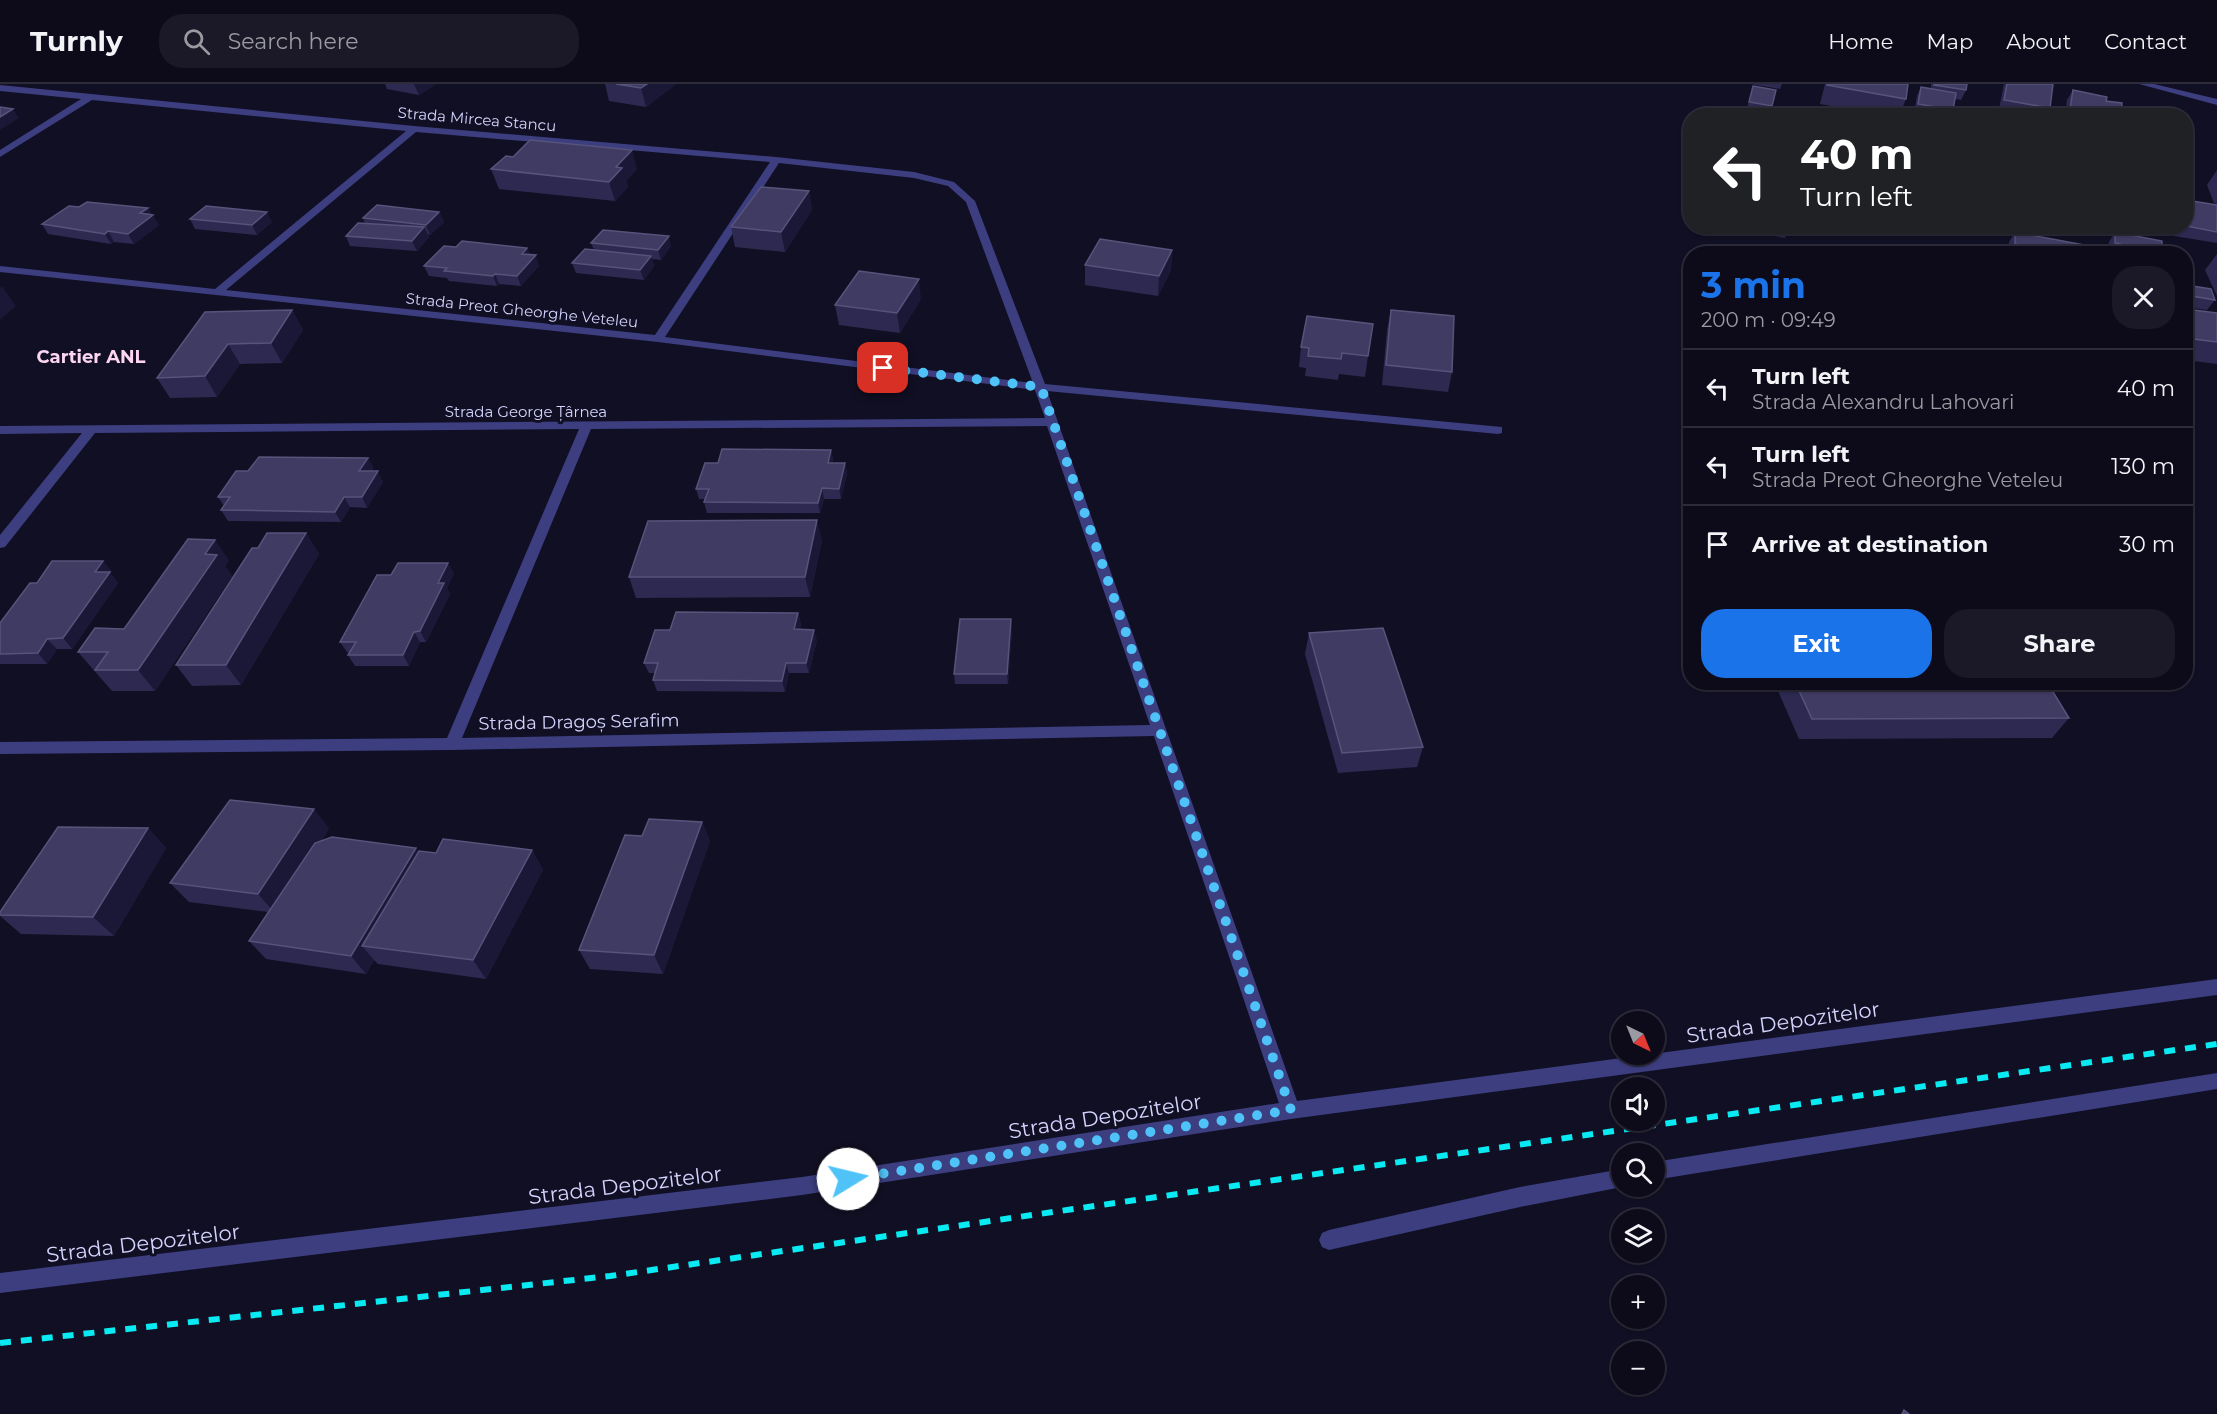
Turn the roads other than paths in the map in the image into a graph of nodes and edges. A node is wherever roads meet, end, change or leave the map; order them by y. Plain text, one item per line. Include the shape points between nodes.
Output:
1 (2143, 84) edge
2 (0, 88) edge
3 (90, 97) junction
4 (2217, 102) edge
5 (414, 129) junction
6 (0, 154) edge
7 (776, 160) junction
8 (0, 269) edge
9 (216, 293) junction
10 (658, 339) junction
11 (1041, 387) junction
12 (1052, 422) junction
13 (586, 426) junction
14 (92, 429) junction
15 (0, 430) edge
16 (1498, 430) dead end
17 (0, 544) edge
18 (1159, 730) junction
19 (452, 744) junction
20 (0, 748) edge
21 (2217, 987) edge
22 (2217, 1081) edge
23 (1291, 1110) junction
24 (1665, 1169) edge
25 (1611, 1180) edge
26 (1329, 1240) dead end
27 (0, 1283) edge

1 - 4 street
2 - 3 street, Strada Mircea Stancu
3 - 5 street, Strada Mircea Stancu
3 - 6 street
5 - 7 street, Strada Mircea Stancu
5 - 9 street
7 - 10 street
7 - 11 street, Strada Mircea Stancu via 915,176 951,184 970,201
8 - 9 street, Strada Preot Gheorghe Veteleu
9 - 10 street, Strada Preot Gheorghe Veteleu
10 - 11 street, Strada Preot Gheorghe Veteleu
11 - 12 street
11 - 16 street, Strada Preot Gheorghe Veteleu
12 - 13 street, Strada George Țârnea
12 - 18 street
13 - 14 street, Strada George Țârnea
13 - 19 street
14 - 15 street, Strada George Țârnea
14 - 17 street
18 - 19 street, Strada Dragoș Serafim
18 - 23 street
19 - 20 street, Strada Dragoș Serafim
21 - 23 street, Strada Depozitelor
22 - 24 street
23 - 27 street, Strada Depozitelor via 802,1186
25 - 26 street

